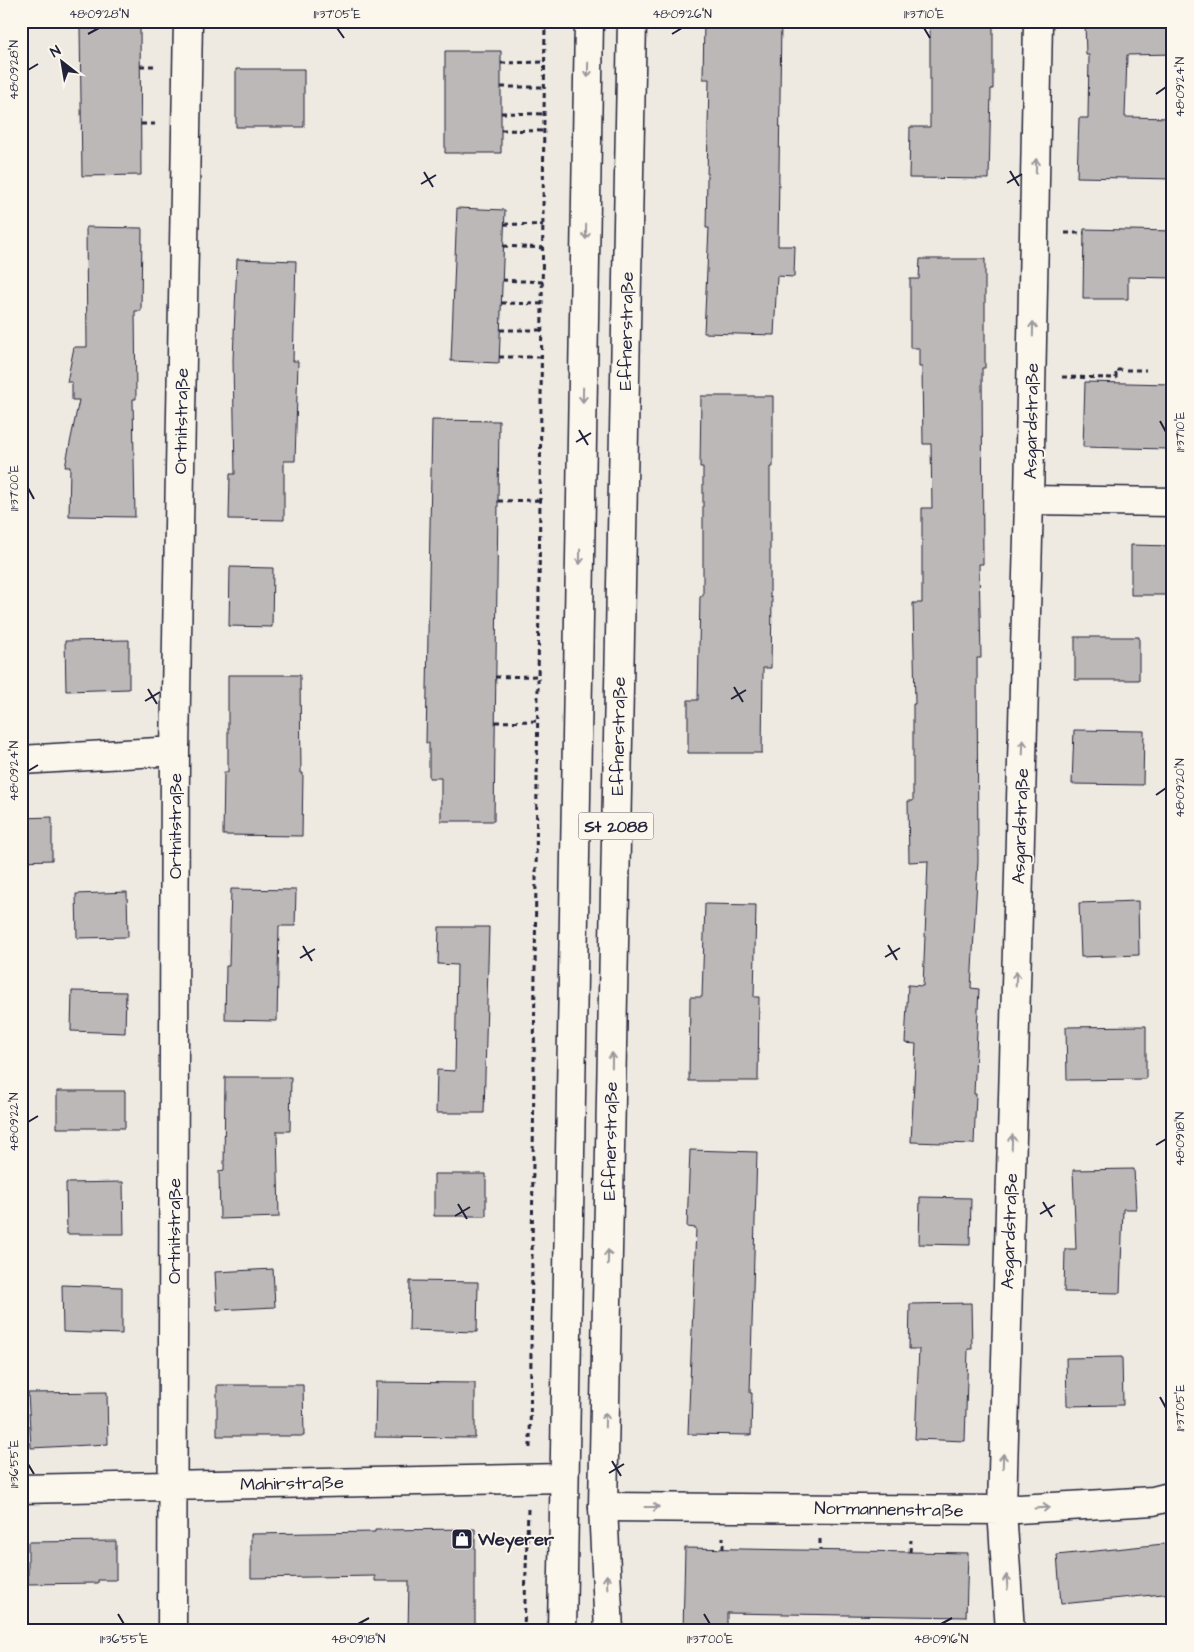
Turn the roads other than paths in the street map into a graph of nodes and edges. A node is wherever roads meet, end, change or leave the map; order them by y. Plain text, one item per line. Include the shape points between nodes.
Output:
1 (188, 21) edge
2 (589, 21) edge
3 (632, 21) edge
4 (1038, 21) edge
5 (1029, 500) junction
6 (1173, 502) edge
7 (175, 751) junction
8 (21, 760) edge
9 (564, 1478) junction
10 (173, 1486) junction
11 (21, 1489) edge
12 (1173, 1496) edge
13 (603, 1507) junction
14 (1002, 1510) junction
15 (172, 1631) edge
16 (562, 1631) edge
17 (609, 1631) edge
18 (1010, 1631) edge

1 - 7 street, Ortnitstraße
2 -> 9 street, St 2088
13 -> 3 street, Effnerstraße / St 2088
5 -> 4 street, Asgardstraße
5 - 6 street
14 -> 5 street, Asgardstraße
7 - 8 street
7 - 10 street, Ortnitstraße
9 - 10 street, Mahirstraße
9 - 16 street, St 2088
10 - 11 street, Mahirstraße
10 - 15 street, Ortnitstraße
14 -> 12 street, Normannenstraße via 1154,1501
13 -> 14 street, Normannenstraße
17 -> 13 street, Effnerstraße / St 2088
18 -> 14 street, Asgardstraße

